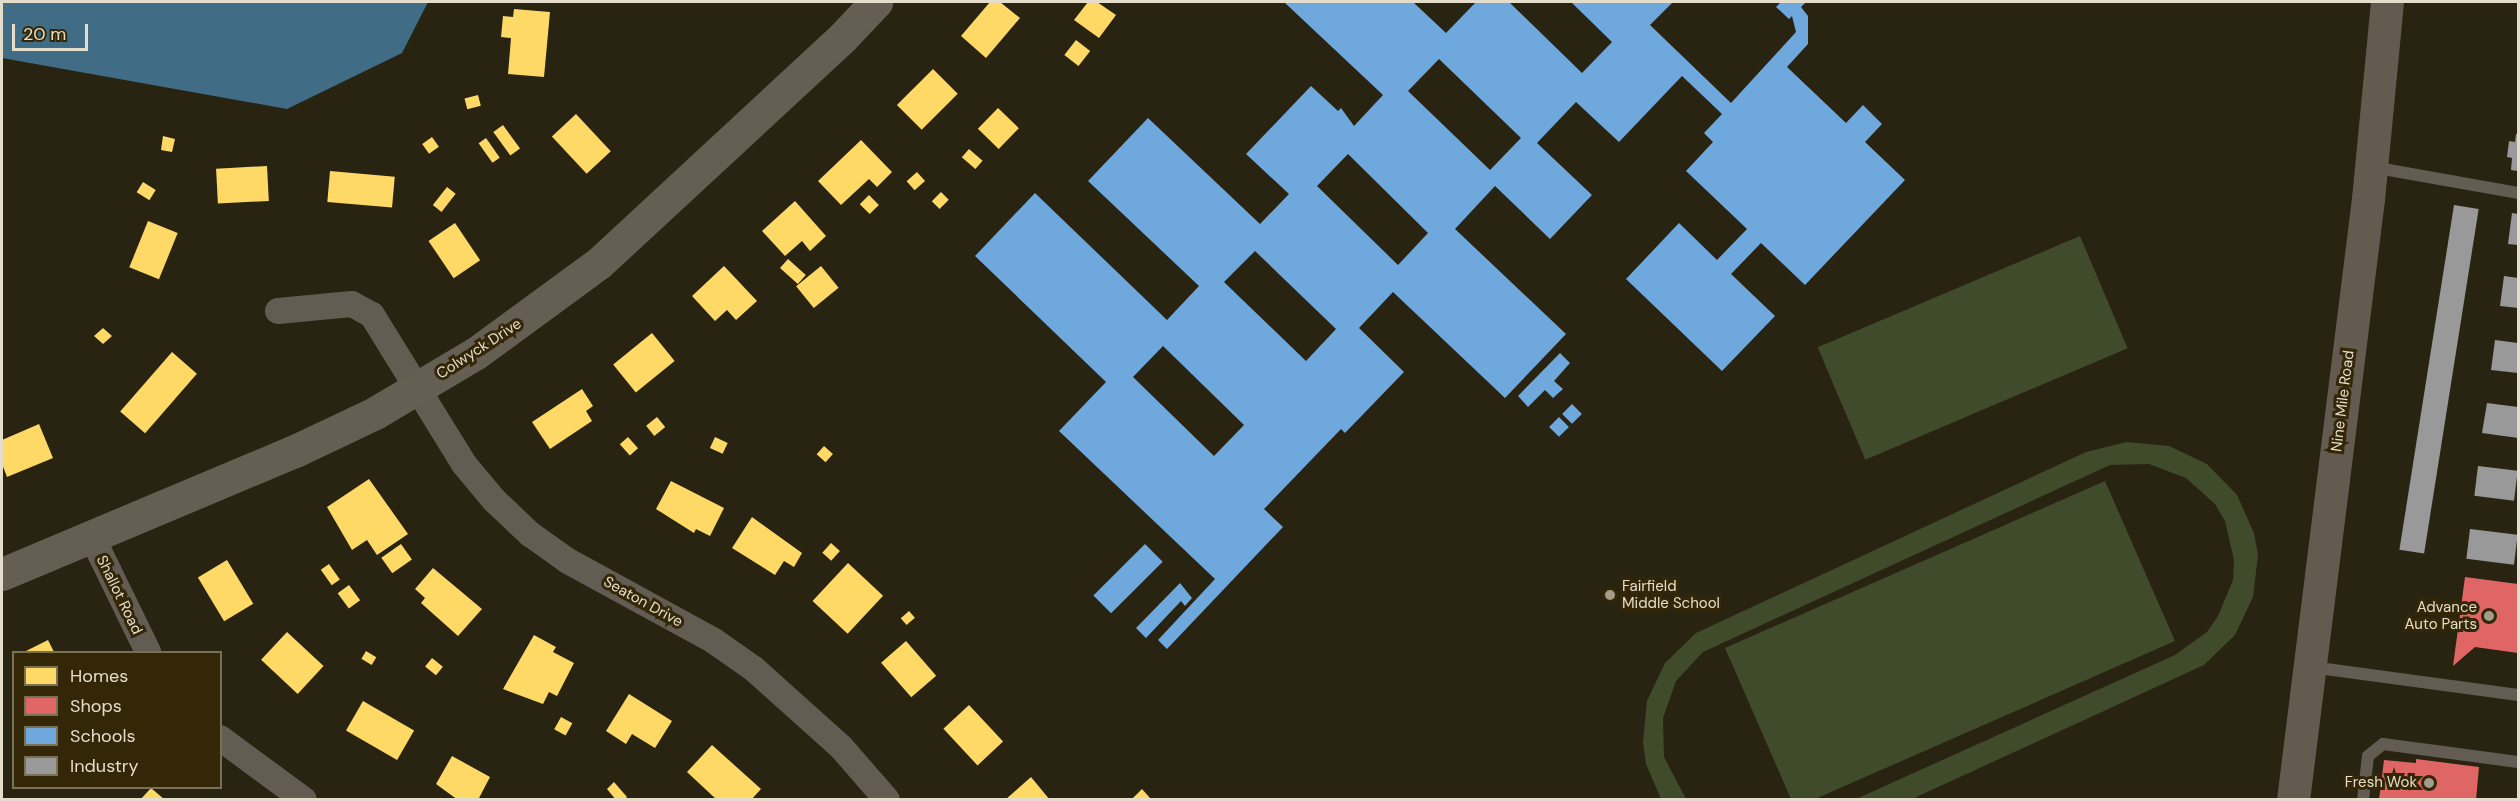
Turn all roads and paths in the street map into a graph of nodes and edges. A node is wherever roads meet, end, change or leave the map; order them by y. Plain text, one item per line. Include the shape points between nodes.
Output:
1 (876, 2) edge
2 (2387, 2) edge
3 (2371, 167) junction
4 (2518, 193) edge
5 (278, 311) dead end
6 (418, 387) junction
7 (92, 537) junction
8 (2, 574) edge
9 (148, 651) edge
10 (2310, 667) junction
11 (2518, 695) edge
12 (222, 739) edge
13 (2518, 762) edge
14 (304, 800) edge
15 (887, 800) edge
16 (2293, 800) edge
17 (2363, 800) edge

1 - 6 street, Colwyck Drive via 599,263 516,327
2 - 3 main road, Nine Mile Road
3 - 4 lane
3 - 10 main road, Nine Mile Road
5 - 6 street, Seaton Drive via 352,304 382,325
6 - 7 street, Colwyck Drive via 375,413 295,451
6 - 15 street, Seaton Drive via 464,464 530,534 568,561 714,641 754,669 841,747
7 - 8 street, Colwyck Drive
7 - 9 street, Shallot Road
10 - 11 lane
10 - 16 main road, Nine Mile Road
12 - 14 street
13 - 17 lane via 2383,744 2368,756

